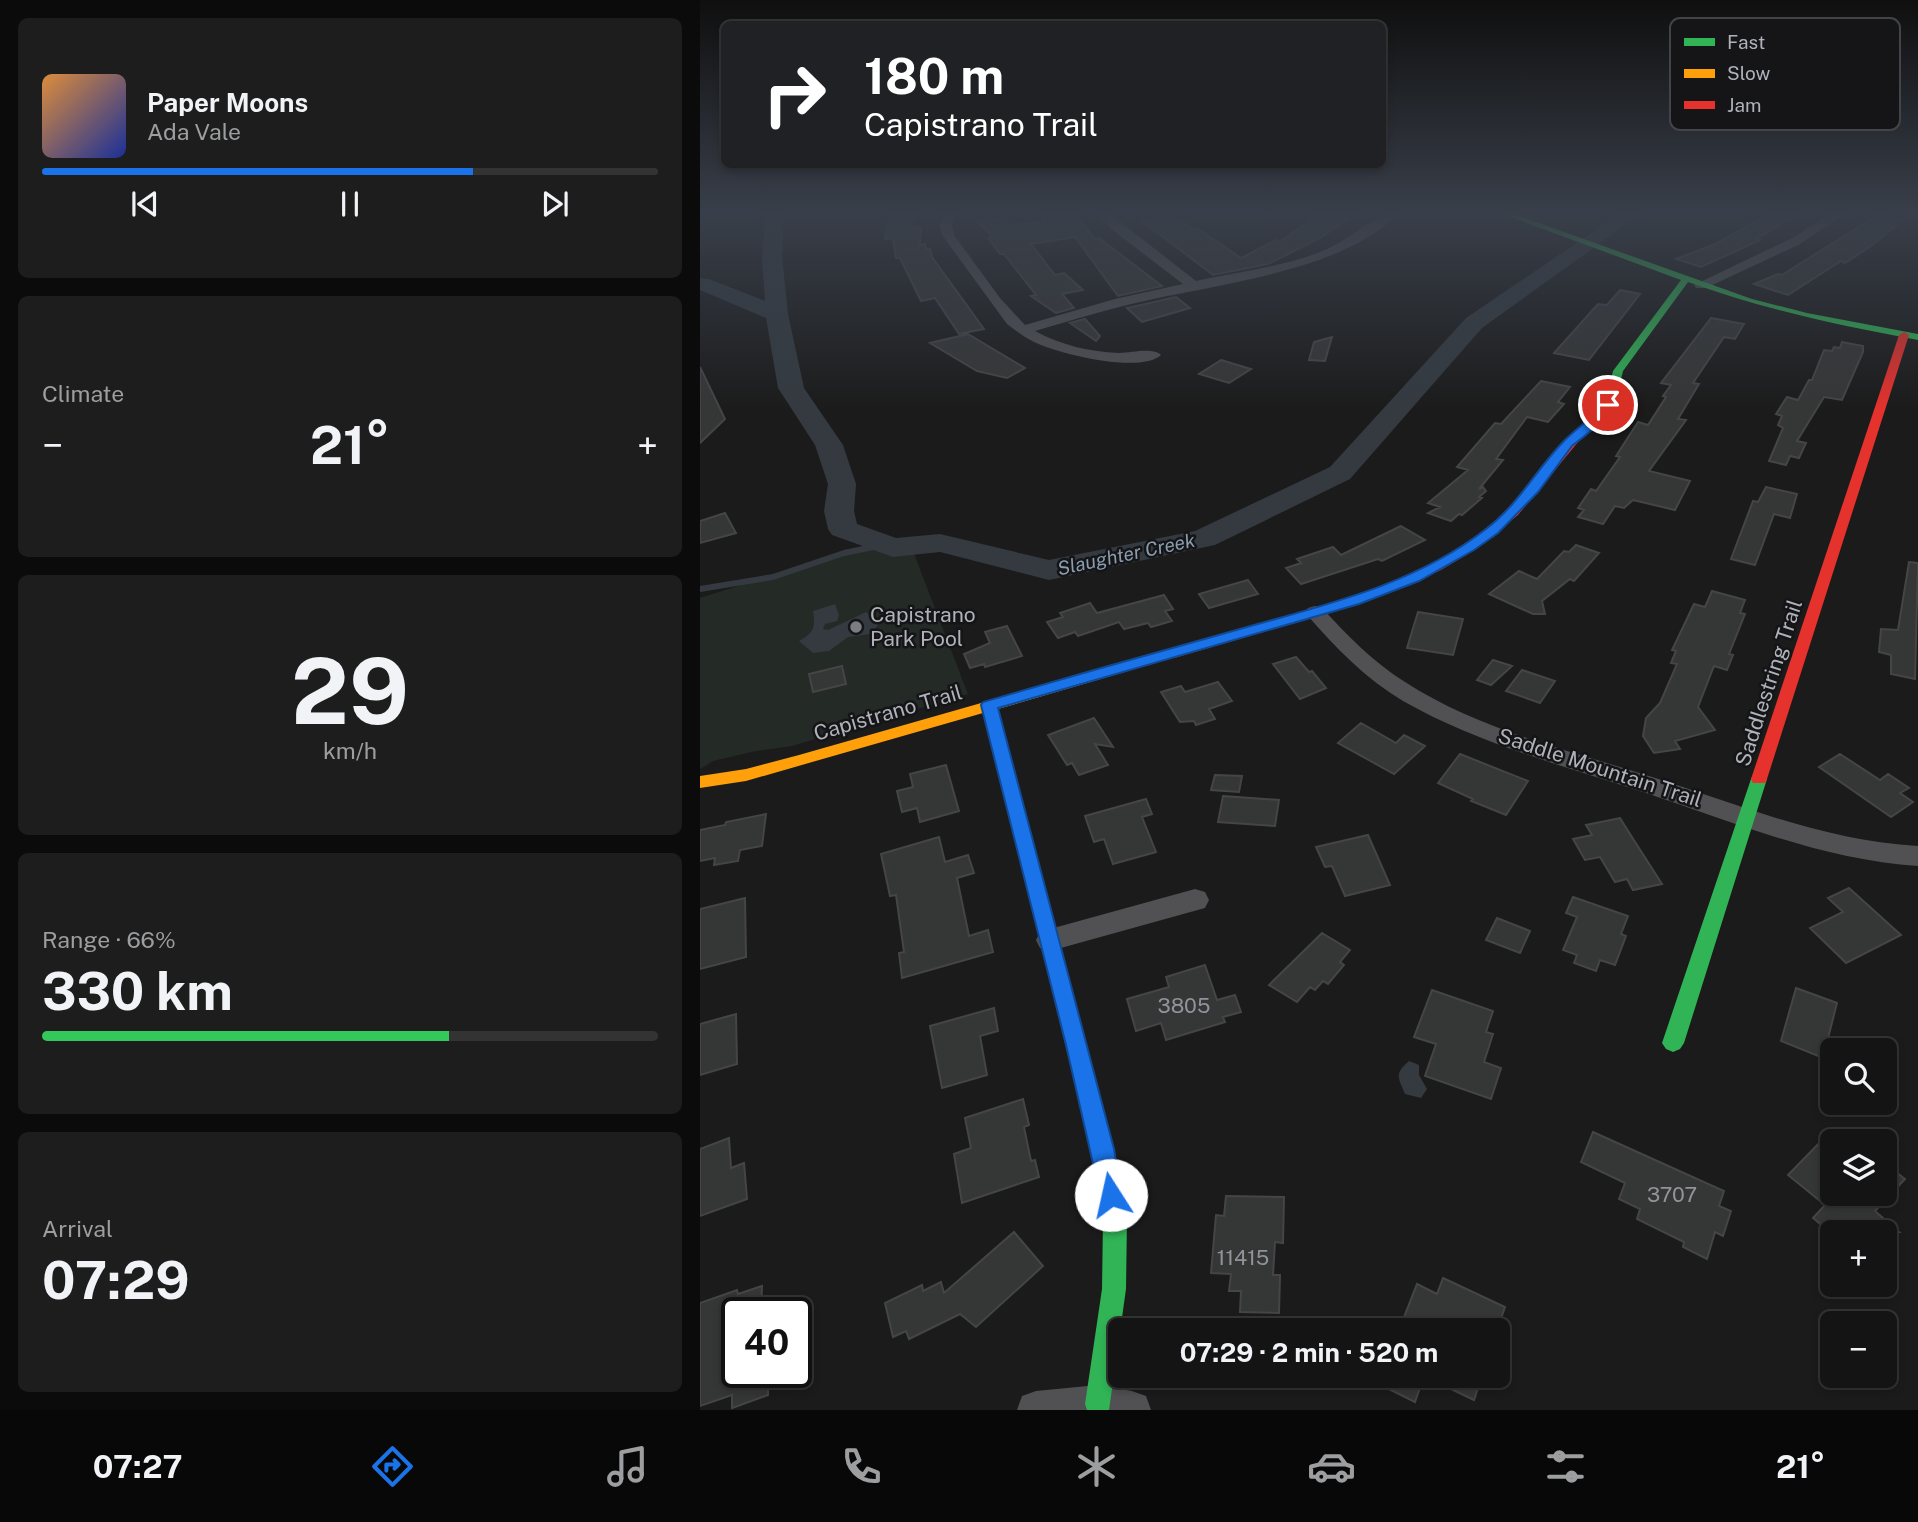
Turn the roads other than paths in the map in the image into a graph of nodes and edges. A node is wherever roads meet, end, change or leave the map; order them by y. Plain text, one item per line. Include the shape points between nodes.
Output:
1 (981, 279) edge
2 (1185, 279) edge
3 (1222, 279) edge
4 (1684, 279) edge
5 (1702, 279) edge
6 (1693, 282) junction
7 (1193, 285) junction
8 (1023, 330) junction
9 (1911, 336) edge
10 (1154, 355) dead end
11 (1315, 612) junction
12 (989, 705) junction
13 (700, 782) edge
14 (1748, 817) junction
15 (1918, 856) edge
16 (1195, 900) dead end
17 (1050, 940) junction
18 (1673, 1043) dead end
19 (1115, 1407) edge
20 (1036, 1410) edge

1 - 8 street
2 - 7 street
3 - 7 street
4 - 6 street
5 - 6 street
6 - 9 street via 1806,316
6 - 11 street, Capistrano Trail via 1618,371 1604,412 1567,444 1533,490 1493,530 1414,578
7 - 8 street
8 - 10 street via 1090,354
9 - 14 street, Saddlestring Trail
11 - 12 street, Capistrano Trail
11 - 14 street, Saddle Mountain Trail via 1344,646 1396,687 1450,716
12 - 13 street, Capistrano Trail via 746,775
12 - 17 street
14 - 15 street, Saddle Mountain Trail via 1863,851
14 - 18 street, Saddlestring Trail
16 - 17 street
17 - 19 street via 1115,1218 1111,1311
19 - 20 street

